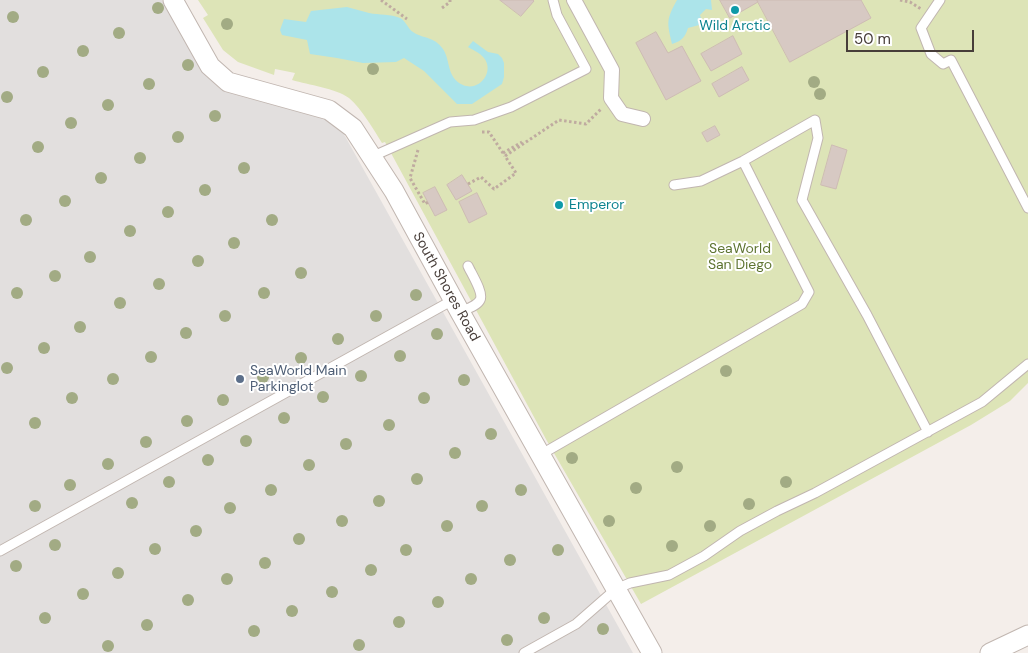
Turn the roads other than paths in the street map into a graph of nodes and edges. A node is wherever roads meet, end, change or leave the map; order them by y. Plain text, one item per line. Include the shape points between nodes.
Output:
1 (173, 0) edge
2 (553, 0) edge
3 (574, 0) edge
4 (940, 0) edge
5 (643, 119) dead end
6 (371, 157) junction
7 (743, 161) junction
8 (674, 185) dead end
9 (1028, 208) edge
10 (468, 266) dead end
11 (456, 306) junction
12 (1028, 364) edge
13 (928, 432) junction
14 (540, 455) junction
15 (0, 551) edge
16 (616, 589) junction
17 (1028, 635) edge
18 (524, 653) edge
19 (652, 653) edge
20 (990, 653) edge

1 - 6 street, South Shores Road via 210,66 228,82 329,110 354,128
2 - 6 lane via 557,15 586,69 511,107 474,120 450,122
3 - 5 street via 612,70 611,98 622,114
4 - 9 lane via 921,28 931,54 943,64 952,60
6 - 11 street, South Shores Road via 394,191
7 - 8 lane via 701,181
7 - 13 lane via 815,120 818,138 802,200
7 - 14 lane via 809,292 802,304
10 - 11 lane via 481,298 480,301
11 - 14 street, South Shores Road
11 - 15 lane
12 - 13 lane via 982,402
13 - 16 lane via 740,531 669,575
14 - 16 street, South Shores Road
16 - 18 lane via 576,624
16 - 19 street, South Shores Road
17 - 20 street

